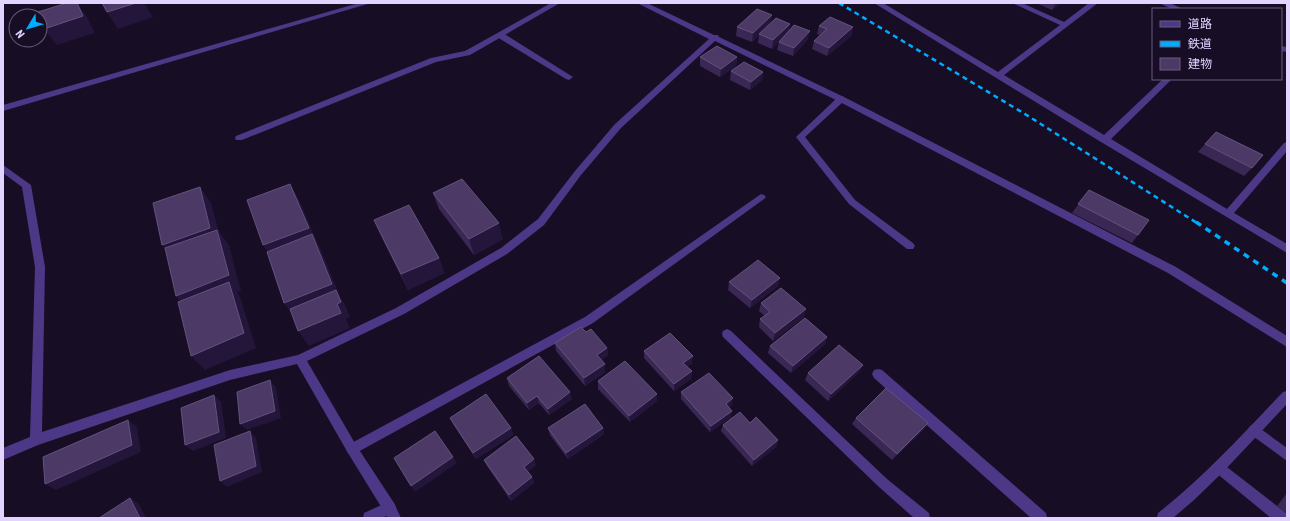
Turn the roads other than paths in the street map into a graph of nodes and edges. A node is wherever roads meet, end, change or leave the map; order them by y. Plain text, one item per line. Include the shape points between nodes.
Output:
1 (367, 3) edge
2 (556, 3) edge
3 (878, 3) edge
4 (1016, 3) edge
5 (1094, 3) edge
6 (1163, 3) edge
7 (643, 4) edge
8 (1176, 8) edge
9 (1065, 25) junction
10 (500, 35) junction
11 (715, 37) junction
12 (999, 75) junction
13 (569, 77) dead end
14 (1167, 80) edge
15 (841, 99) junction
16 (3, 108) edge
17 (239, 138) dead end
18 (1104, 140) junction
19 (1287, 145) edge
20 (3, 168) edge
21 (761, 197) dead end
22 (1228, 214) junction
23 (910, 246) dead end
24 (1287, 249) edge
25 (727, 334) dead end
26 (1287, 342) edge
27 (300, 359) junction
28 (878, 374) dead end
29 (1287, 396) edge
30 (1254, 430) junction
31 (36, 440) junction
32 (352, 449) junction
33 (3, 454) edge
34 (1287, 455) edge
35 (1218, 468) junction
36 (393, 512) edge
37 (369, 518) edge
38 (924, 518) edge
39 (1042, 518) edge
40 (1163, 518) edge
41 (1281, 518) edge

1 - 16 street
2 - 10 street
3 - 12 street
4 - 9 street
5 - 9 street
6 - 8 street
7 - 11 street
9 - 12 street
10 - 13 street
10 - 17 street via 467,53 434,60
11 - 15 street
11 - 27 street via 618,126 541,222 504,251 400,311
12 - 18 street
14 - 18 street
15 - 23 street via 800,137 852,202
15 - 26 street via 1172,270
18 - 22 street
19 - 22 street
20 - 31 street via 26,185 40,267
21 - 32 street via 589,320
22 - 24 street
25 - 38 street via 883,483
27 - 31 street via 230,375
27 - 32 street
28 - 39 street
29 - 30 street
30 - 34 street
30 - 35 street
31 - 33 street
32 - 36 street
35 - 40 street
35 - 41 street
36 - 37 street

